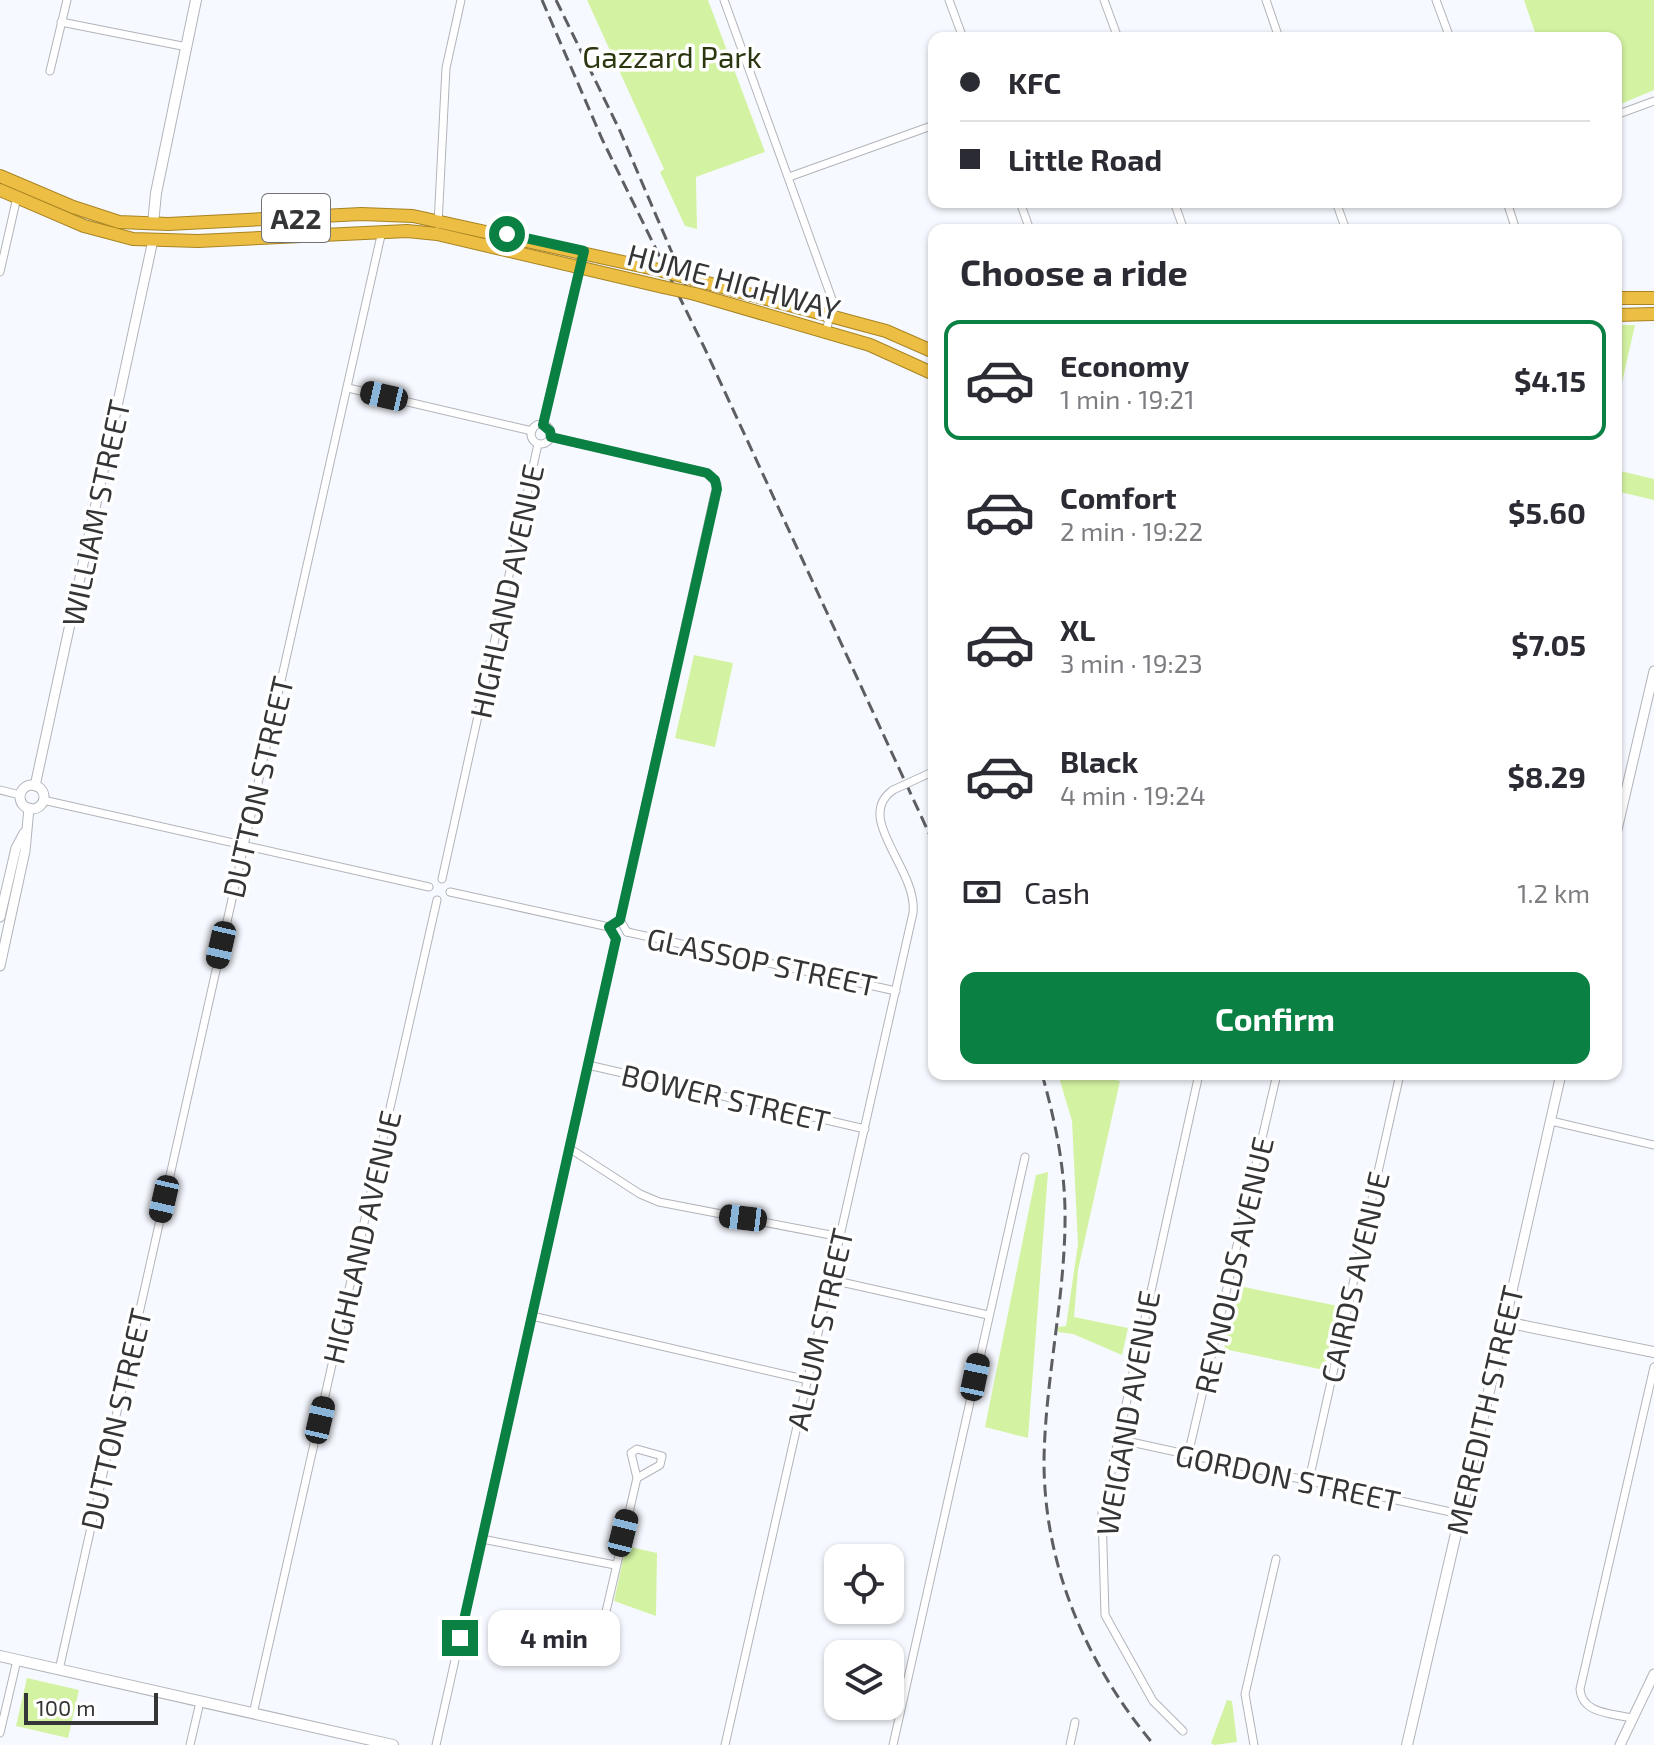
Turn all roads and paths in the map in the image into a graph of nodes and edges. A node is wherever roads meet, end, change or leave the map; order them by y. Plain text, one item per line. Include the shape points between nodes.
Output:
1 (67, 0) edge
2 (196, 0) edge
3 (461, 0) edge
4 (724, 0) edge
5 (949, 0) edge
6 (1104, 0) edge
7 (1266, 0) edge
8 (1436, 0) edge
9 (61, 22) junction
10 (961, 32) edge
11 (1116, 32) edge
12 (1277, 32) edge
13 (1448, 32) edge
14 (187, 47) junction
15 (50, 71) dead end
16 (1654, 101) edge
17 (1622, 113) edge
18 (928, 127) edge
19 (0, 176) edge
20 (789, 177) junction
21 (0, 190) edge
22 (17, 197) junction
23 (438, 219) junction
24 (153, 224) junction
25 (382, 231) junction
26 (437, 234) junction
27 (153, 240) junction
28 (584, 251) junction
29 (580, 268) junction
30 (0, 272) edge
31 (1622, 298) edge
32 (1654, 298) edge
33 (1654, 314) edge
34 (830, 315) junction
35 (1622, 315) edge
36 (826, 332) junction
37 (928, 349) edge
38 (928, 371) edge
39 (348, 388) junction
40 (543, 425) junction
41 (532, 431) junction
42 (551, 437) junction
43 (538, 444) junction
44 (1654, 671) edge
45 (928, 774) edge
46 (35, 786) junction
47 (0, 790) edge
48 (20, 795) junction
49 (43, 800) junction
50 (29, 808) junction
51 (1622, 808) edge
52 (25, 831) junction
53 (244, 845) junction
54 (442, 879) junction
55 (429, 887) junction
56 (450, 892) junction
57 (437, 900) junction
58 (0, 917) edge
59 (620, 920) junction
60 (609, 927) junction
61 (627, 932) junction
62 (616, 939) junction
63 (0, 966) edge
64 (896, 991) junction
65 (588, 1065) junction
66 (1198, 1080) edge
67 (1276, 1080) edge
68 (1399, 1080) edge
69 (1560, 1080) edge
70 (1551, 1121) junction
71 (865, 1129) junction
72 (1654, 1145) edge
73 (569, 1148) junction
74 (1025, 1157) dead end
75 (841, 1237) junction
76 (832, 1280) junction
77 (988, 1315) junction
78 (532, 1316) junction
79 (1505, 1322) junction
80 (1654, 1352) edge
81 (1654, 1367) edge
82 (808, 1380) junction
83 (1117, 1439) junction
84 (1188, 1455) junction
85 (637, 1478) junction
86 (1309, 1480) junction
87 (1460, 1514) junction
88 (482, 1539) junction
89 (1276, 1559) dead end
90 (615, 1565) junction
91 (602, 1651) dead end
92 (0, 1656) edge
93 (17, 1660) junction
94 (59, 1670) junction
95 (1654, 1674) edge
96 (200, 1702) junction
97 (253, 1714) junction
98 (1631, 1718) junction
99 (1075, 1722) dead end
100 (1183, 1731) dead end
101 (0, 1733) edge
102 (386, 1744) edge
103 (190, 1745) edge
104 (436, 1745) edge
105 (725, 1745) edge
106 (893, 1745) edge
107 (1070, 1745) edge
108 (1254, 1745) edge
109 (1407, 1745) edge
110 (1620, 1745) edge

1 - 9 street
2 - 14 main road
3 - 23 street via 445,81
4 - 20 street
5 - 10 street
6 - 11 street
7 - 12 street
8 - 13 street
9 - 14 street
9 - 15 street
14 - 24 main road
16 - 17 street
18 - 20 street
19 - 24 highway, HUME HIGHWAY / A22 via 99,217
20 - 34 street via 833,302
21 - 22 highway, HUME HIGHWAY / A22
22 - 27 highway, HUME HIGHWAY / A22 via 105,233
22 - 30 street
23 - 24 highway, HUME HIGHWAY / A22 via 361,214
23 - 26 street
23 - 28 highway, HUME HIGHWAY / A22
24 - 27 highway
25 - 26 highway, HUME HIGHWAY / A22
25 - 27 highway, HUME HIGHWAY / A22
25 - 39 street, DUTTON STREET
26 - 29 highway, HUME HIGHWAY / A22
27 - 46 street, WILLIAM STREET
28 - 29 street, HIGHLAND AVENUE
28 - 34 highway, HUME HIGHWAY / A22, bridge
29 - 36 highway, HUME HIGHWAY / A22, bridge
29 - 40 street, HIGHLAND AVENUE
31 - 32 highway
33 - 35 highway
34 - 36 street
34 - 37 highway, HUME HIGHWAY / A22
36 - 38 highway, HUME HIGHWAY / A22
39 - 41 street
39 - 53 street, DUTTON STREET
40 - 41 street
40 - 42 street
41 - 43 street
42 - 43 street
42 - 59 street via 707,473 717,489
43 - 54 street, HIGHLAND AVENUE
44 - 51 street
45 - 64 street, ALLUM STREET, bridge via 893,790 879,804 878,819 913,890
46 - 48 street via 27,786
46 - 49 street
47 - 48 street
48 - 50 street
49 - 50 street
49 - 53 street
50 - 52 street
52 - 58 street
52 - 63 street
53 - 55 street
53 - 94 street, DUTTON STREET
54 - 55 street
54 - 56 street
55 - 57 street
56 - 57 street
56 - 60 street, GLASSOP STREET
57 - 97 street, HIGHLAND AVENUE
59 - 60 street, GLASSOP STREET
59 - 61 street, GLASSOP STREET
60 - 62 street, GLASSOP STREET
61 - 62 street, GLASSOP STREET
61 - 64 street, GLASSOP STREET
62 - 65 street
64 - 71 street, ALLUM STREET
65 - 71 street, BOWER STREET
65 - 73 street
66 - 83 street, WEIGAND AVENUE
67 - 84 street, REYNOLDS AVENUE
68 - 86 street, CAIRDS AVENUE
69 - 70 street, MEREDITH STREET
70 - 72 street
70 - 79 street, MEREDITH STREET
71 - 75 street, ALLUM STREET
73 - 75 street via 659,1202
73 - 78 street
74 - 77 street
75 - 76 street, ALLUM STREET
76 - 77 street
76 - 82 street, ALLUM STREET
77 - 106 street
78 - 82 street
78 - 88 street
79 - 80 main road
79 - 87 main road, MEREDITH STREET
81 - 98 street via 1580,1689 1589,1708
82 - 105 street, ALLUM STREET
83 - 84 street, GORDON STREET
83 - 100 street, WEIGAND AVENUE via 1102,1513 1105,1615 1153,1701
84 - 86 street, GORDON STREET
85 - 85 street via 631,1453 637,1449 662,1456 660,1465
85 - 90 street
86 - 87 street, GORDON STREET
87 - 109 main road, MEREDITH STREET
88 - 90 street
88 - 104 street
89 - 108 street via 1245,1694
90 - 91 street
92 - 93 main road
93 - 94 main road
93 - 101 street
94 - 96 main road
95 - 98 street
96 - 97 main road
96 - 103 street
97 - 102 main road
98 - 110 street
99 - 107 street

